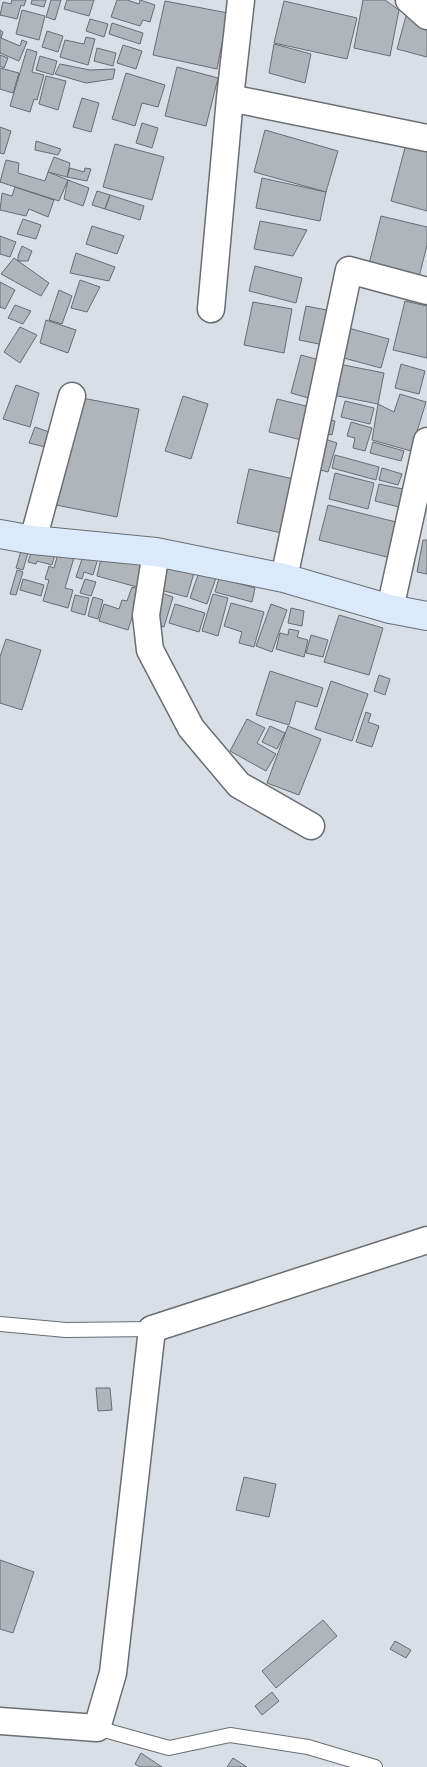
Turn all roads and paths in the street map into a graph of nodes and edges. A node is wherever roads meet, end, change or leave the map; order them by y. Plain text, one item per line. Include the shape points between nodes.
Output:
1 (241, 0) edge
2 (409, 0) edge
3 (427, 16) edge
4 (230, 98) junction
5 (427, 138) edge
6 (427, 291) edge
7 (211, 309) dead end
8 (72, 396) dead end
9 (427, 441) edge
10 (0, 534) edge
11 (33, 540) junction
12 (156, 552) junction
13 (284, 578) junction
14 (390, 609) junction
15 (427, 616) edge
16 (311, 826) dead end
17 (427, 1240) edge
18 (0, 1324) edge
19 (152, 1329) junction
20 (0, 1721) edge
21 (97, 1728) junction
22 (375, 1767) edge

1 - 4 street
2 - 3 street
4 - 5 street
4 - 7 street
6 - 13 street via 349,270
8 - 11 street
9 - 14 street
10 - 11 street
11 - 12 street
12 - 13 street
12 - 16 street via 146,615 150,650 191,728 239,786
13 - 14 street
14 - 15 street
17 - 19 street
18 - 19 lane via 66,1330
19 - 21 street via 113,1673
20 - 21 street
21 - 22 lane via 169,1748 230,1735 308,1747

